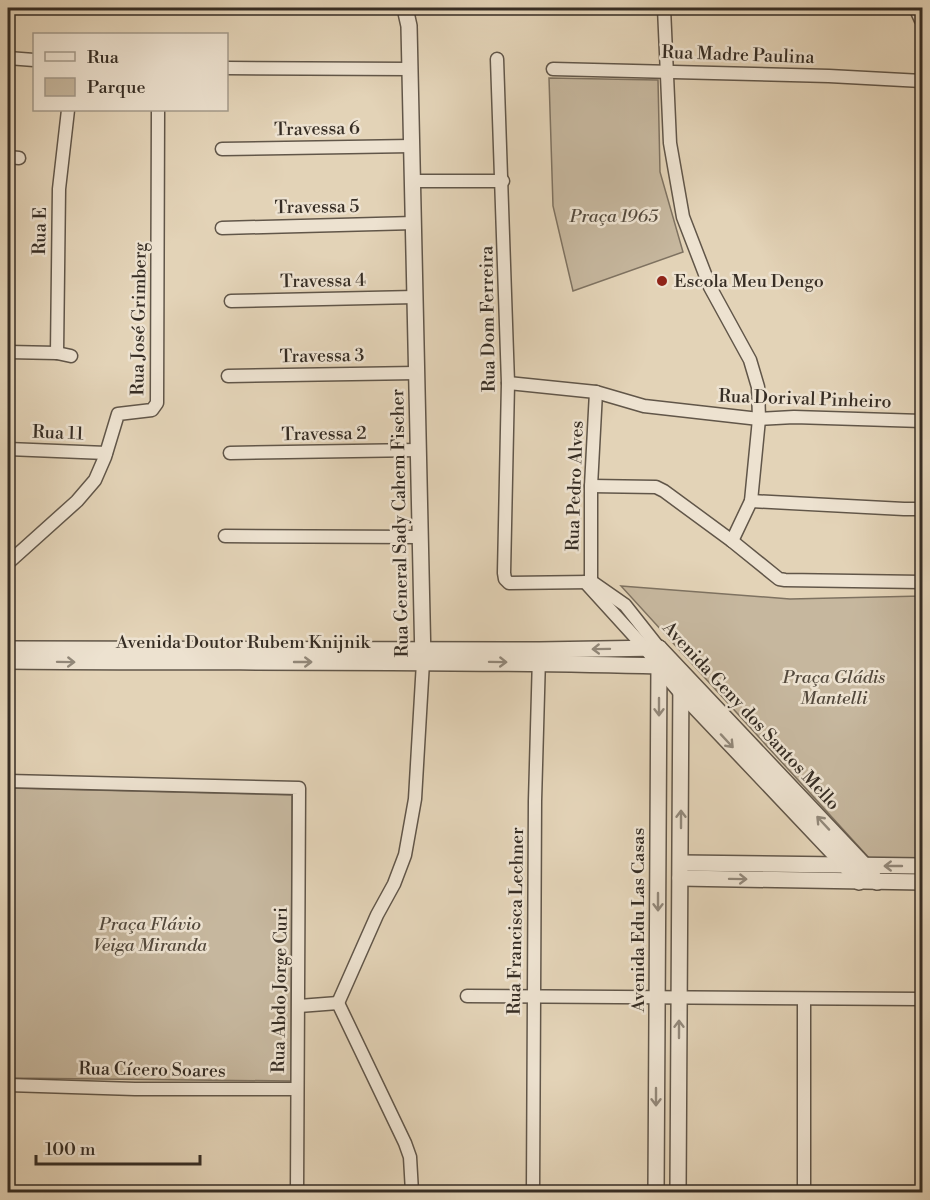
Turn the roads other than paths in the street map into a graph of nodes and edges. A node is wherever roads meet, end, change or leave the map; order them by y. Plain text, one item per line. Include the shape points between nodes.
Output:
1 (405, 8) edge
2 (414, 8) edge
3 (664, 8) edge
4 (917, 8) edge
5 (922, 19) edge
6 (409, 26) junction
7 (8, 58) edge
8 (497, 59) dead end
9 (33, 60) edge
10 (228, 68) edge
11 (410, 69) junction
12 (553, 69) dead end
13 (667, 71) junction
14 (922, 81) edge
15 (68, 111) edge
16 (158, 111) edge
17 (412, 146) junction
18 (222, 149) dead end
19 (413, 181) junction
20 (502, 181) junction
21 (414, 223) junction
22 (222, 228) dead end
23 (415, 297) junction
24 (231, 301) dead end
25 (8, 352) edge
26 (57, 353) junction
27 (71, 356) dead end
28 (417, 373) junction
29 (228, 376) dead end
30 (508, 383) junction
31 (596, 392) junction
32 (759, 420) junction
33 (922, 421) edge
34 (8, 449) edge
35 (419, 450) junction
36 (106, 453) junction
37 (230, 453) dead end
38 (591, 486) junction
39 (751, 501) junction
40 (922, 509) edge
41 (225, 536) dead end
42 (420, 537) junction
43 (732, 541) junction
44 (8, 563) edge
45 (588, 582) junction
46 (922, 582) edge
47 (652, 648) junction
48 (8, 649) edge
49 (152, 656) junction
50 (423, 656) junction
51 (539, 656) junction
52 (8, 661) edge
53 (659, 666) junction
54 (681, 672) junction
55 (682, 693) junction
56 (8, 782) edge
57 (845, 865) junction
58 (864, 866) junction
59 (922, 866) edge
60 (680, 870) junction
61 (859, 882) junction
62 (877, 882) junction
63 (922, 882) edge
64 (467, 996) dead end
65 (533, 997) junction
66 (657, 998) junction
67 (679, 998) junction
68 (804, 999) junction
69 (922, 999) edge
70 (338, 1003) junction
71 (299, 1006) junction
72 (8, 1085) edge
73 (297, 1089) junction
74 (297, 1192) edge
75 (412, 1192) edge
76 (533, 1192) edge
77 (656, 1192) edge
78 (678, 1192) edge
79 (804, 1192) edge

1 - 6 street
2 - 6 street
3 - 13 street
4 - 5 street
6 - 11 street, Rua General Sady Cahem Fischer
7 - 9 street
8 - 20 street, Rua Dom Ferreira
10 - 11 street
11 - 17 street, Rua General Sady Cahem Fischer
12 - 13 street, Rua Madre Paulina
13 - 14 street, Rua Madre Paulina
13 - 32 street via 670,143 683,217 710,287 750,360 758,387
15 - 26 street, Rua E via 59,189
16 - 36 street, Rua José Grimberg via 157,403 152,410 118,414
17 - 18 street, Travessa 6
17 - 19 street, Rua General Sady Cahem Fischer
19 - 20 street
19 - 21 street, Rua General Sady Cahem Fischer
20 - 30 street, Rua Dom Ferreira
21 - 22 street, Travessa 5
21 - 23 street, Rua General Sady Cahem Fischer
23 - 24 street, Travessa 4
23 - 28 street, Rua General Sady Cahem Fischer
25 - 26 street
26 - 27 street
28 - 29 street, Travessa 3
28 - 35 street, Rua General Sady Cahem Fischer
30 - 31 street, Rua Dorival Pinheiro
30 - 45 street, Rua Dom Ferreira via 505,579 509,583
31 - 32 street, Rua Dorival Pinheiro via 644,406
31 - 38 street, Rua Pedro Alves
32 - 33 street, Rua Dorival Pinheiro via 794,417
32 - 39 street
34 - 36 street, Rua 11
35 - 37 street, Travessa 2
35 - 42 street, Rua General Sady Cahem Fischer
36 - 44 street, Rua José Grimberg via 95,480 77,501
38 - 43 street via 656,487
38 - 45 street, Rua Pedro Alves
39 - 40 street
39 - 43 street
41 - 42 street
42 - 50 street, Rua General Sady Cahem Fischer
43 - 46 street via 779,579
45 - 47 street, Avenida Geny dos Santos Mello via 625,605
47 -> 51 street, Avenida Doutor Rubem Knijnik
47 - 53 street, Avenida Edu Las Casas
47 - 54 street, Avenida Geny dos Santos Mello
48 - 49 street, Avenida Doutor Rubem Knijnik
49 - 50 street, Avenida Doutor Rubem Knijnik
52 -> 49 street, Avenida Doutor Rubem Knijnik
50 - 51 street, Avenida Doutor Rubem Knijnik
50 - 70 street, Rua General Sady Cahem Fischer via 415,799 405,855
51 - 53 street, Avenida Doutor Rubem Knijnik
51 - 65 street, Rua Francisca Lechner
53 - 55 street, Avenida Geny dos Santos Mello
53 -> 66 street, Avenida Edu Las Casas
54 - 55 street
58 -> 54 street, Avenida Geny dos Santos Mello
55 -> 57 street, Avenida Geny dos Santos Mello
60 -> 55 street
56 - 71 street, Rua Abdo Jorge Curi via 299,788
57 - 58 street
57 - 60 street
57 - 61 street, Avenida Geny dos Santos Mello
59 -> 58 street
58 - 62 street, Avenida Geny dos Santos Mello
60 -> 61 street
60 - 67 street
61 - 62 street
62 - 63 street
64 - 65 street
65 - 66 street
65 - 76 street, Rua Francisca Lechner
66 - 67 street
66 -> 77 street, Avenida Edu Las Casas
67 - 68 street
78 -> 67 street
68 - 69 street
68 - 79 street
70 - 71 street
70 - 75 street via 405,1143
71 - 73 street, Rua Abdo Jorge Curi
72 - 73 street, Rua Cícero Soares
73 - 74 street, Rua Abdo Jorge Curi

